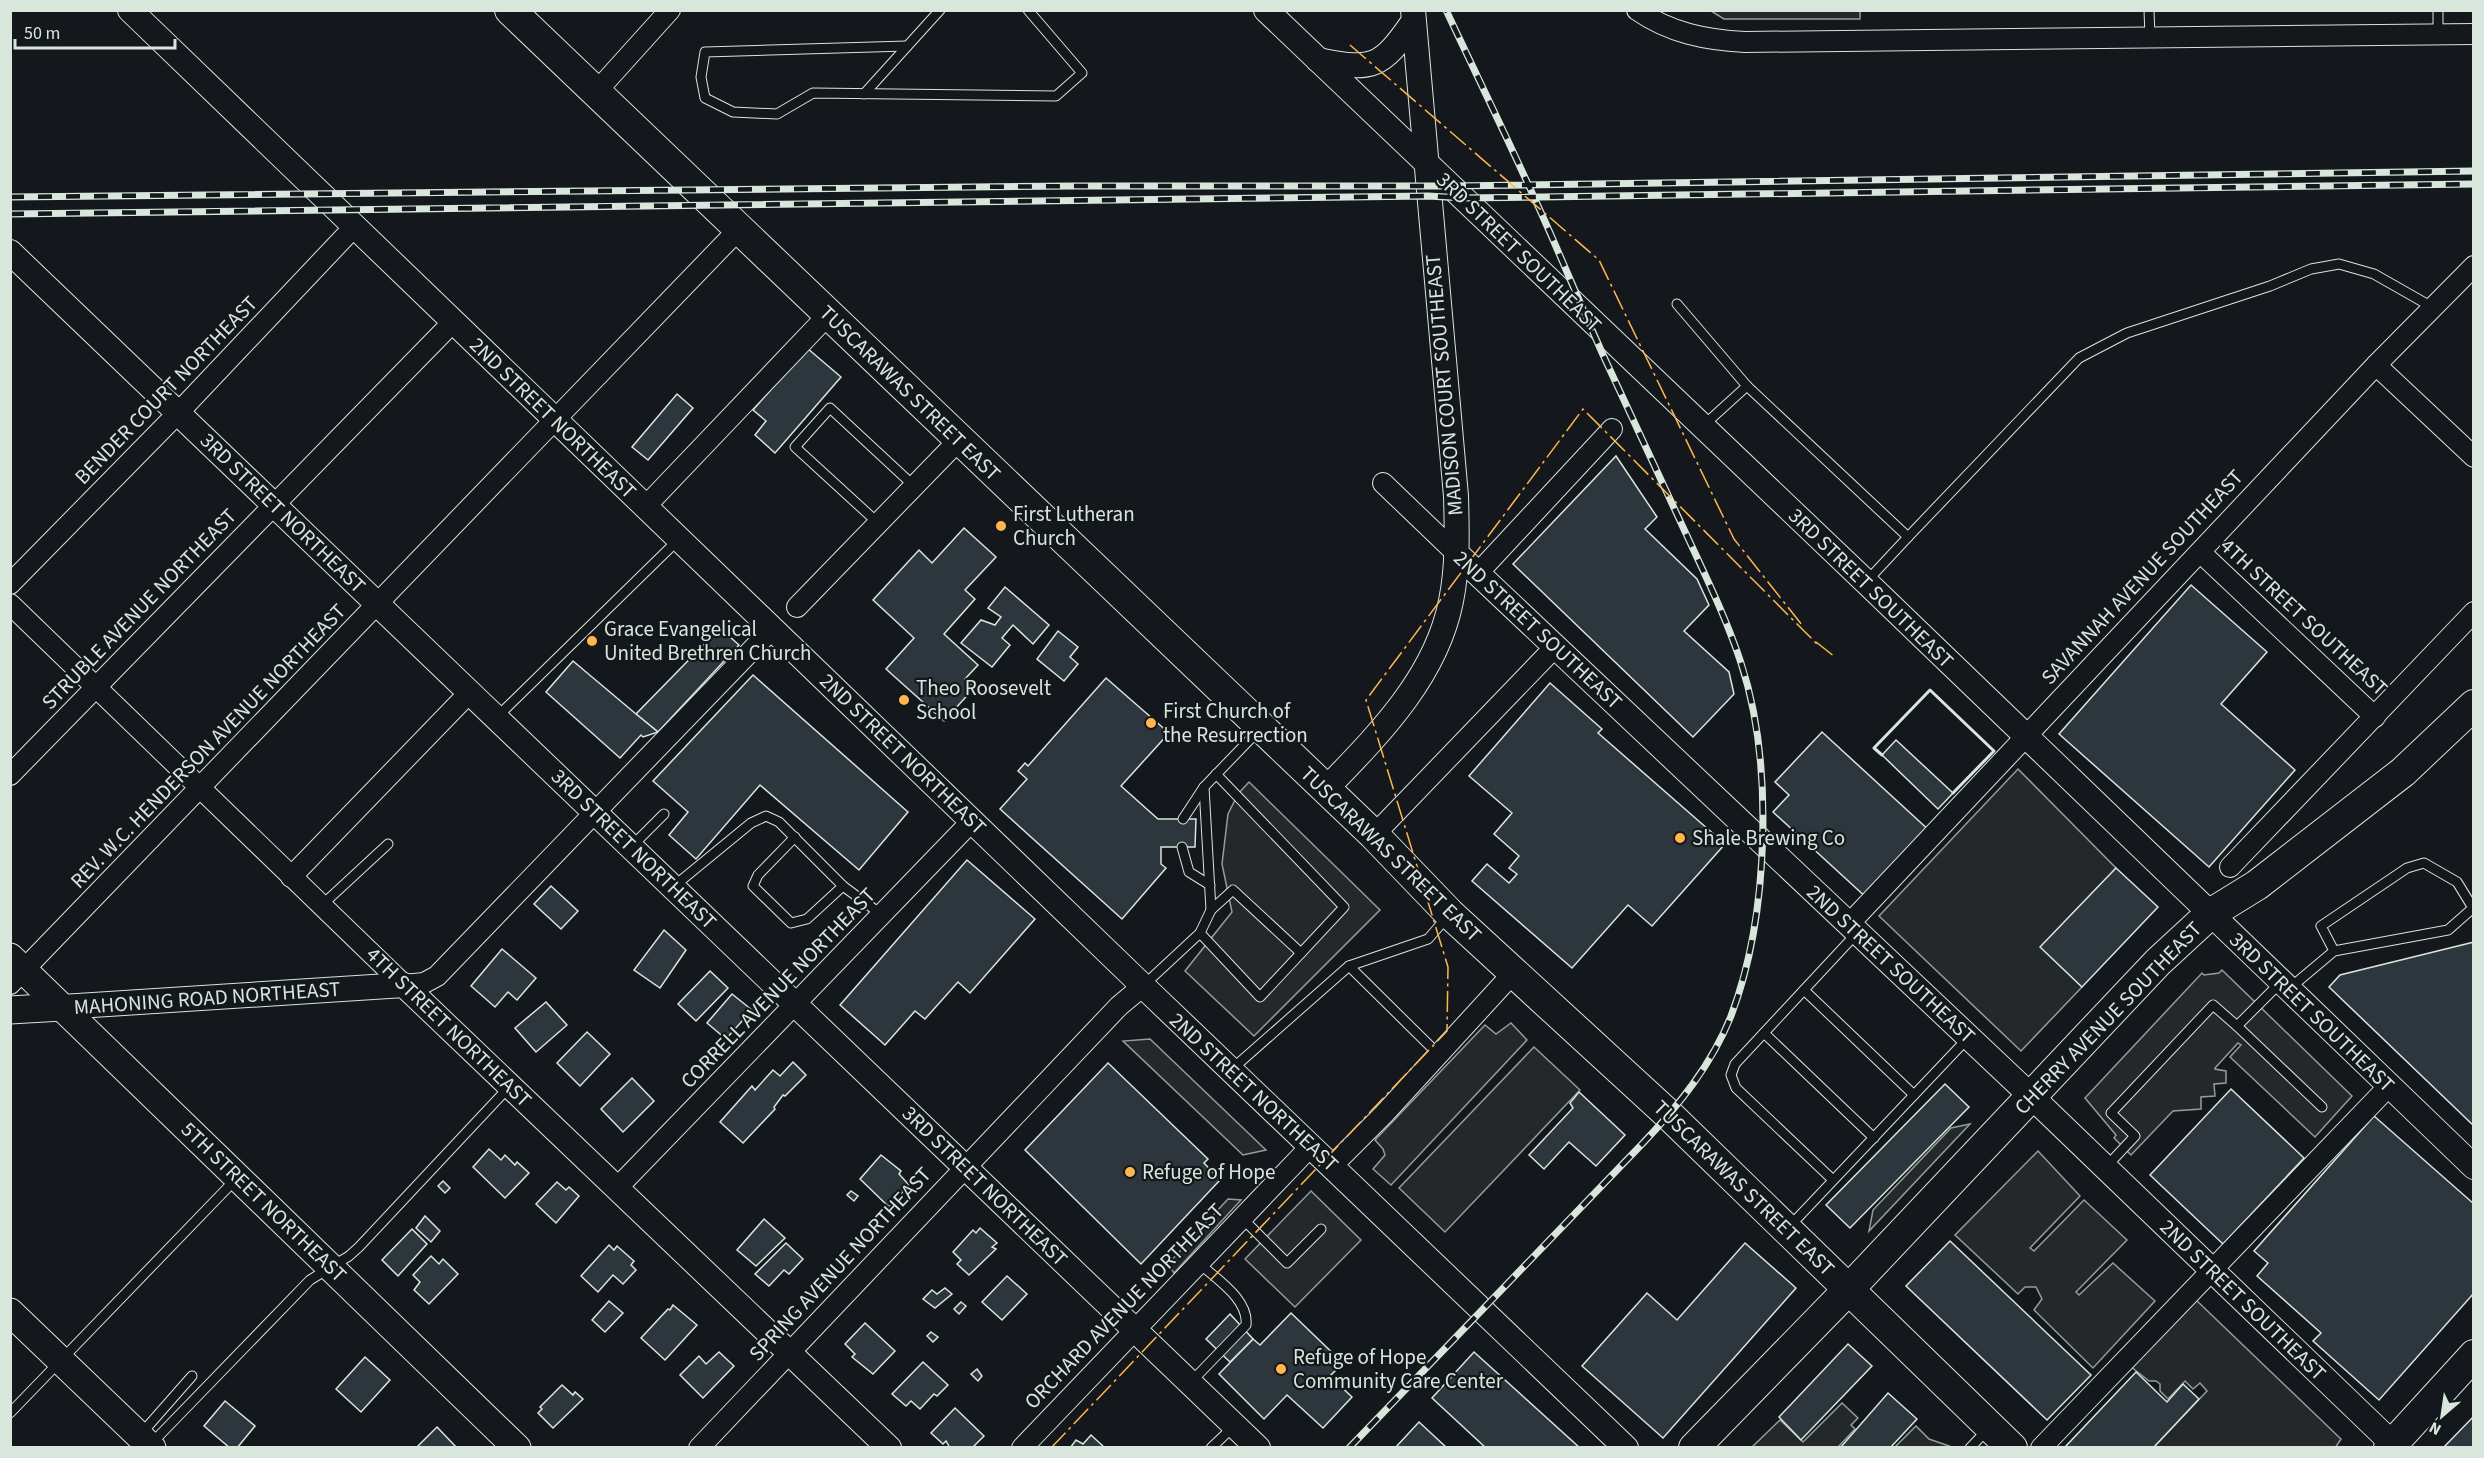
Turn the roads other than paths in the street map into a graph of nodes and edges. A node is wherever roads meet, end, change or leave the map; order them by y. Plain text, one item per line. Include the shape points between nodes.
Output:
1 (130, 10) edge
2 (510, 10) edge
3 (670, 10) edge
4 (940, 10) edge
5 (1028, 10) edge
6 (1266, 10) edge
7 (1637, 10) edge
8 (2150, 10) edge
9 (2438, 10) edge
10 (1413, 16) edge
11 (2474, 34) edge
12 (2438, 35) junction
13 (2150, 37) junction
14 (908, 46) junction
15 (1317, 59) junction
16 (596, 92) junction
17 (864, 94) junction
18 (1425, 163) junction
19 (354, 227) junction
20 (739, 229) junction
21 (10, 252) edge
22 (2474, 266) edge
23 (1677, 303) dead end
24 (2432, 308) junction
25 (828, 315) junction
26 (453, 322) junction
27 (2376, 364) junction
28 (1747, 386) junction
29 (178, 413) junction
30 (555, 421) junction
31 (1702, 427) junction
32 (1612, 429) dead end
33 (959, 440) junction
34 (2474, 457) edge
35 (1383, 483) dead end
36 (914, 486) junction
37 (274, 504) junction
38 (645, 507) junction
39 (878, 523) junction
40 (1908, 537) junction
41 (679, 539) junction
42 (2200, 552) junction
43 (1456, 553) junction
44 (1478, 573) junction
45 (1866, 582) junction
46 (10, 584) edge
47 (10, 604) edge
48 (378, 604) junction
49 (797, 607) dead end
50 (2474, 612) edge
51 (772, 628) junction
52 (1556, 646) junction
53 (96, 687) junction
54 (470, 692) junction
55 (2474, 705) edge
56 (497, 717) junction
57 (2375, 717) junction
58 (1261, 728) junction
59 (2025, 736) junction
60 (1216, 774) junction
61 (10, 776) edge
62 (1204, 786) junction
63 (201, 789) junction
64 (1325, 790) junction
65 (596, 812) junction
66 (664, 814) dead end
67 (1183, 819) dead end
68 (972, 821) junction
69 (1374, 835) junction
70 (795, 837) junction
71 (388, 844) dead end
72 (631, 847) junction
73 (1182, 847) dead end
74 (2230, 867) dead end
75 (291, 877) junction
76 (1210, 885) junction
77 (843, 886) junction
78 (673, 887) junction
79 (321, 906) junction
80 (1211, 910) junction
81 (1450, 914) junction
82 (2210, 914) junction
83 (882, 915) junction
84 (1853, 928) junction
85 (1200, 933) junction
86 (2334, 951) junction
87 (1301, 953) junction
88 (1349, 966) junction
89 (15, 971) edge
90 (1515, 971) junction
91 (404, 985) junction
92 (1143, 986) junction
93 (2285, 986) junction
94 (1804, 990) junction
95 (796, 1005) junction
96 (62, 1007) junction
97 (10, 1010) edge
98 (2237, 1026) junction
99 (1764, 1033) junction
100 (1969, 1037) junction
101 (1430, 1046) dead end
102 (1231, 1070) junction
103 (510, 1086) junction
104 (2389, 1086) junction
105 (1914, 1095) junction
106 (2031, 1096) junction
107 (2322, 1107) dead end
108 (1874, 1138) junction
109 (1311, 1146) junction
110 (1332, 1166) junction
111 (965, 1167) junction
112 (2474, 1167) edge
113 (2105, 1168) junction
114 (238, 1178) junction
115 (1833, 1180) junction
116 (617, 1188) junction
117 (1242, 1218) junction
118 (1321, 1229) dead end
119 (1787, 1229) junction
120 (1199, 1263) junction
121 (332, 1267) junction
122 (2211, 1269) junction
123 (1849, 1288) junction
124 (10, 1312) edge
125 (1135, 1330) junction
126 (789, 1352) junction
127 (2474, 1355) edge
128 (61, 1361) junction
129 (192, 1376) dead end
130 (1190, 1383) junction
131 (10, 1413) edge
132 (1234, 1425) junction
133 (1990, 1426) junction
134 (147, 1444) edge
135 (2393, 1446) edge
136 (517, 1448) edge
137 (699, 1448) edge
138 (889, 1448) edge
139 (1022, 1448) edge
140 (1211, 1448) edge
141 (1257, 1448) edge
142 (1626, 1448) edge
143 (1694, 1448) edge
144 (1970, 1448) edge
145 (2012, 1448) edge
146 (2041, 1448) edge

1 - 19 street, 2ND STREET NORTHEAST
2 - 16 main road, TUSCARAWAS STREET EAST
3 - 16 street
4 - 14 lane
5 - 17 lane via 1082,73 1056,96
6 - 15 street, 3RD STREET SOUTHEAST
7 - 13 street via 1669,28 1707,39 1745,42
8 - 13 lane
9 - 12 lane
10 - 15 street via 1393,50 1374,63 1354,66
10 - 18 street, MADISON COURT SOUTHEAST
11 - 12 street
12 - 13 street
14 - 17 lane
14 - 17 lane via 705,52 701,77 705,98 733,112 777,114 813,93
15 - 18 street, 3RD STREET SOUTHEAST
16 - 20 main road, TUSCARAWAS STREET EAST
18 - 31 street, 3RD STREET SOUTHEAST
18 - 43 street, MADISON COURT SOUTHEAST via 1456,496
19 - 26 street, 2ND STREET NORTHEAST
19 - 29 street, BENDER COURT NORTHEAST
20 - 25 main road, TUSCARAWAS STREET EAST
20 - 30 street, REV. W.C. HENDERSON AVENUE NORTHEAST
21 - 29 street, 3RD STREET NORTHEAST
22 - 24 street, SAVANNAH AVENUE SOUTHEAST
23 - 28 lane
24 - 27 street, SAVANNAH AVENUE SOUTHEAST
24 - 40 lane via 2374,274 2339,264 2311,269 2127,333 2079,358
25 - 33 main road, TUSCARAWAS STREET EAST
25 - 38 street
26 - 30 street, 2ND STREET NORTHEAST
26 - 37 street, STRUBLE AVENUE NORTHEAST
27 - 34 street
27 - 42 street, SAVANNAH AVENUE SOUTHEAST
28 - 31 lane
28 - 40 lane
29 - 37 street, 3RD STREET NORTHEAST
29 - 46 street, BENDER COURT NORTHEAST
30 - 38 street, 2ND STREET NORTHEAST
30 - 48 street, REV. W.C. HENDERSON AVENUE NORTHEAST
31 - 45 street, 3RD STREET SOUTHEAST
32 - 44 street
33 - 36 street
33 - 58 main road, TUSCARAWAS STREET EAST
35 - 43 street, 2ND STREET SOUTHEAST
36 - 39 street
36 - 39 lane via 830,408 795,447
37 - 48 street, 3RD STREET NORTHEAST
37 - 53 street, STRUBLE AVENUE NORTHEAST
38 - 41 street, 2ND STREET NORTHEAST
39 - 49 street
40 - 45 lane
41 - 51 street, 2ND STREET NORTHEAST
41 - 56 lane
42 - 57 street, 4TH STREET SOUTHEAST
42 - 59 street, SAVANNAH AVENUE SOUTHEAST
43 - 44 street, 2ND STREET SOUTHEAST
43 - 64 street, MADISON COURT SOUTHEAST via 1451,602 1429,661 1394,715
44 - 52 street, 2ND STREET SOUTHEAST
45 - 59 street, 3RD STREET SOUTHEAST
47 - 53 street, 4TH STREET NORTHEAST
48 - 54 street, 3RD STREET NORTHEAST
48 - 63 street, REV. W.C. HENDERSON AVENUE NORTHEAST
50 - 57 street
51 - 65 street
51 - 68 street, 2ND STREET NORTHEAST
52 - 69 street
52 - 84 street, 2ND STREET SOUTHEAST
53 - 61 street, STRUBLE AVENUE NORTHEAST
53 - 63 street, 4TH STREET NORTHEAST
54 - 56 street, 3RD STREET NORTHEAST
54 - 75 street
55 - 82 main road, CHERRY AVENUE SOUTHEAST via 2403,772 2257,885
56 - 65 street, 3RD STREET NORTHEAST
57 - 74 street
58 - 60 lane
58 - 64 main road, TUSCARAWAS STREET EAST
59 - 82 street, 3RD STREET SOUTHEAST
59 - 84 street, SAVANNAH AVENUE SOUTHEAST
60 - 62 lane
60 - 87 lane via 1344,907
62 - 67 lane
62 - 76 lane
63 - 75 street, 4TH STREET NORTHEAST
63 - 89 street, REV. W.C. HENDERSON AVENUE NORTHEAST
64 - 69 main road, TUSCARAWAS STREET EAST
65 - 72 street, 3RD STREET NORTHEAST
65 - 91 street via 437,976 424,983
66 - 72 lane
68 - 83 street, CORRELL AVENUE NORTHEAST
68 - 92 street, 2ND STREET NORTHEAST
69 - 81 main road, TUSCARAWAS STREET EAST
70 - 77 lane
70 - 77 lane via 758,875 753,886 791,923 807,919
70 - 78 lane via 766,816 751,823
71 - 79 lane
72 - 78 street, 3RD STREET NORTHEAST
73 - 76 lane via 1189,872
75 - 79 street, 4TH STREET NORTHEAST
76 - 80 lane
77 - 83 lane
78 - 95 street, 3RD STREET NORTHEAST
79 - 91 street, 4TH STREET NORTHEAST
80 - 85 lane
80 - 87 lane via 1233,890
81 - 88 lane via 1428,939
81 - 90 main road, TUSCARAWAS STREET EAST
82 - 93 street, 3RD STREET SOUTHEAST
82 - 106 main road, CHERRY AVENUE SOUTHEAST via 2158,962
83 - 95 street, CORRELL AVENUE NORTHEAST
84 - 94 lane
84 - 100 street, 2ND STREET SOUTHEAST
85 - 87 lane via 1260,997
85 - 92 lane
86 - 86 lane via 2321,926 2407,868 2424,863 2457,882 2473,908 2448,930
86 - 93 lane
88 - 101 lane
88 - 102 lane
89 - 96 main road, 5TH STREET NORTHEAST
90 - 110 street
90 - 119 main road, TUSCARAWAS STREET EAST
91 - 96 street, MAHONING ROAD NORTHEAST
91 - 103 street, 4TH STREET NORTHEAST
92 - 102 street, 2ND STREET NORTHEAST
92 - 111 street, SPRING AVENUE NORTHEAST via 1119,1006
93 - 98 lane
93 - 104 street, 3RD STREET SOUTHEAST
94 - 99 lane
94 - 105 lane
95 - 111 street, 3RD STREET NORTHEAST
95 - 116 street, CORRELL AVENUE NORTHEAST
96 - 97 main road, MAHONING ROAD NORTHEAST
96 - 114 main road, 5TH STREET NORTHEAST
98 - 107 lane
98 - 113 lane via 2214,1005 2110,1113 2134,1136
99 - 108 lane
99 - 115 lane via 1735,1065 1732,1081
100 - 105 lane
100 - 106 street, 2ND STREET SOUTHEAST
102 - 109 street, 2ND STREET NORTHEAST
103 - 116 street, 4TH STREET NORTHEAST
103 - 121 lane via 359,1247
104 - 112 street, 3RD STREET SOUTHEAST
104 - 122 street
105 - 108 lane
106 - 113 street, 2ND STREET SOUTHEAST
106 - 123 main road, CHERRY AVENUE SOUTHEAST
108 - 115 lane
109 - 110 street, 2ND STREET NORTHEAST
109 - 117 street, ORCHARD AVENUE NORTHEAST
110 - 142 street, 2ND STREET NORTHEAST
111 - 125 street, 3RD STREET NORTHEAST
111 - 126 street, SPRING AVENUE NORTHEAST
113 - 122 street, 2ND STREET SOUTHEAST
114 - 121 main road, 5TH STREET NORTHEAST
114 - 128 lane
115 - 119 lane
116 - 126 street, 4TH STREET NORTHEAST
117 - 118 lane via 1287,1263
117 - 120 street, ORCHARD AVENUE NORTHEAST
119 - 123 main road, TUSCARAWAS STREET EAST
120 - 125 street, ORCHARD AVENUE NORTHEAST
120 - 130 lane via 1240,1302 1247,1314 1246,1325
121 - 134 lane via 310,1280
121 - 136 main road, 5TH STREET NORTHEAST
122 - 135 street, 2ND STREET SOUTHEAST
122 - 146 street
123 - 133 main road, TUSCARAWAS STREET EAST
123 - 143 main road, CHERRY AVENUE SOUTHEAST
124 - 128 main road
125 - 130 street, 3RD STREET NORTHEAST
125 - 139 street, ORCHARD AVENUE NORTHEAST
126 - 137 street, SPRING AVENUE NORTHEAST
126 - 138 street, 4TH STREET NORTHEAST
127 - 135 main road
128 - 131 lane
128 - 134 main road
129 - 134 lane
130 - 132 street, 3RD STREET NORTHEAST
132 - 140 lane
132 - 141 street, 3RD STREET NORTHEAST
133 - 144 lane
133 - 145 main road, TUSCARAWAS STREET EAST

